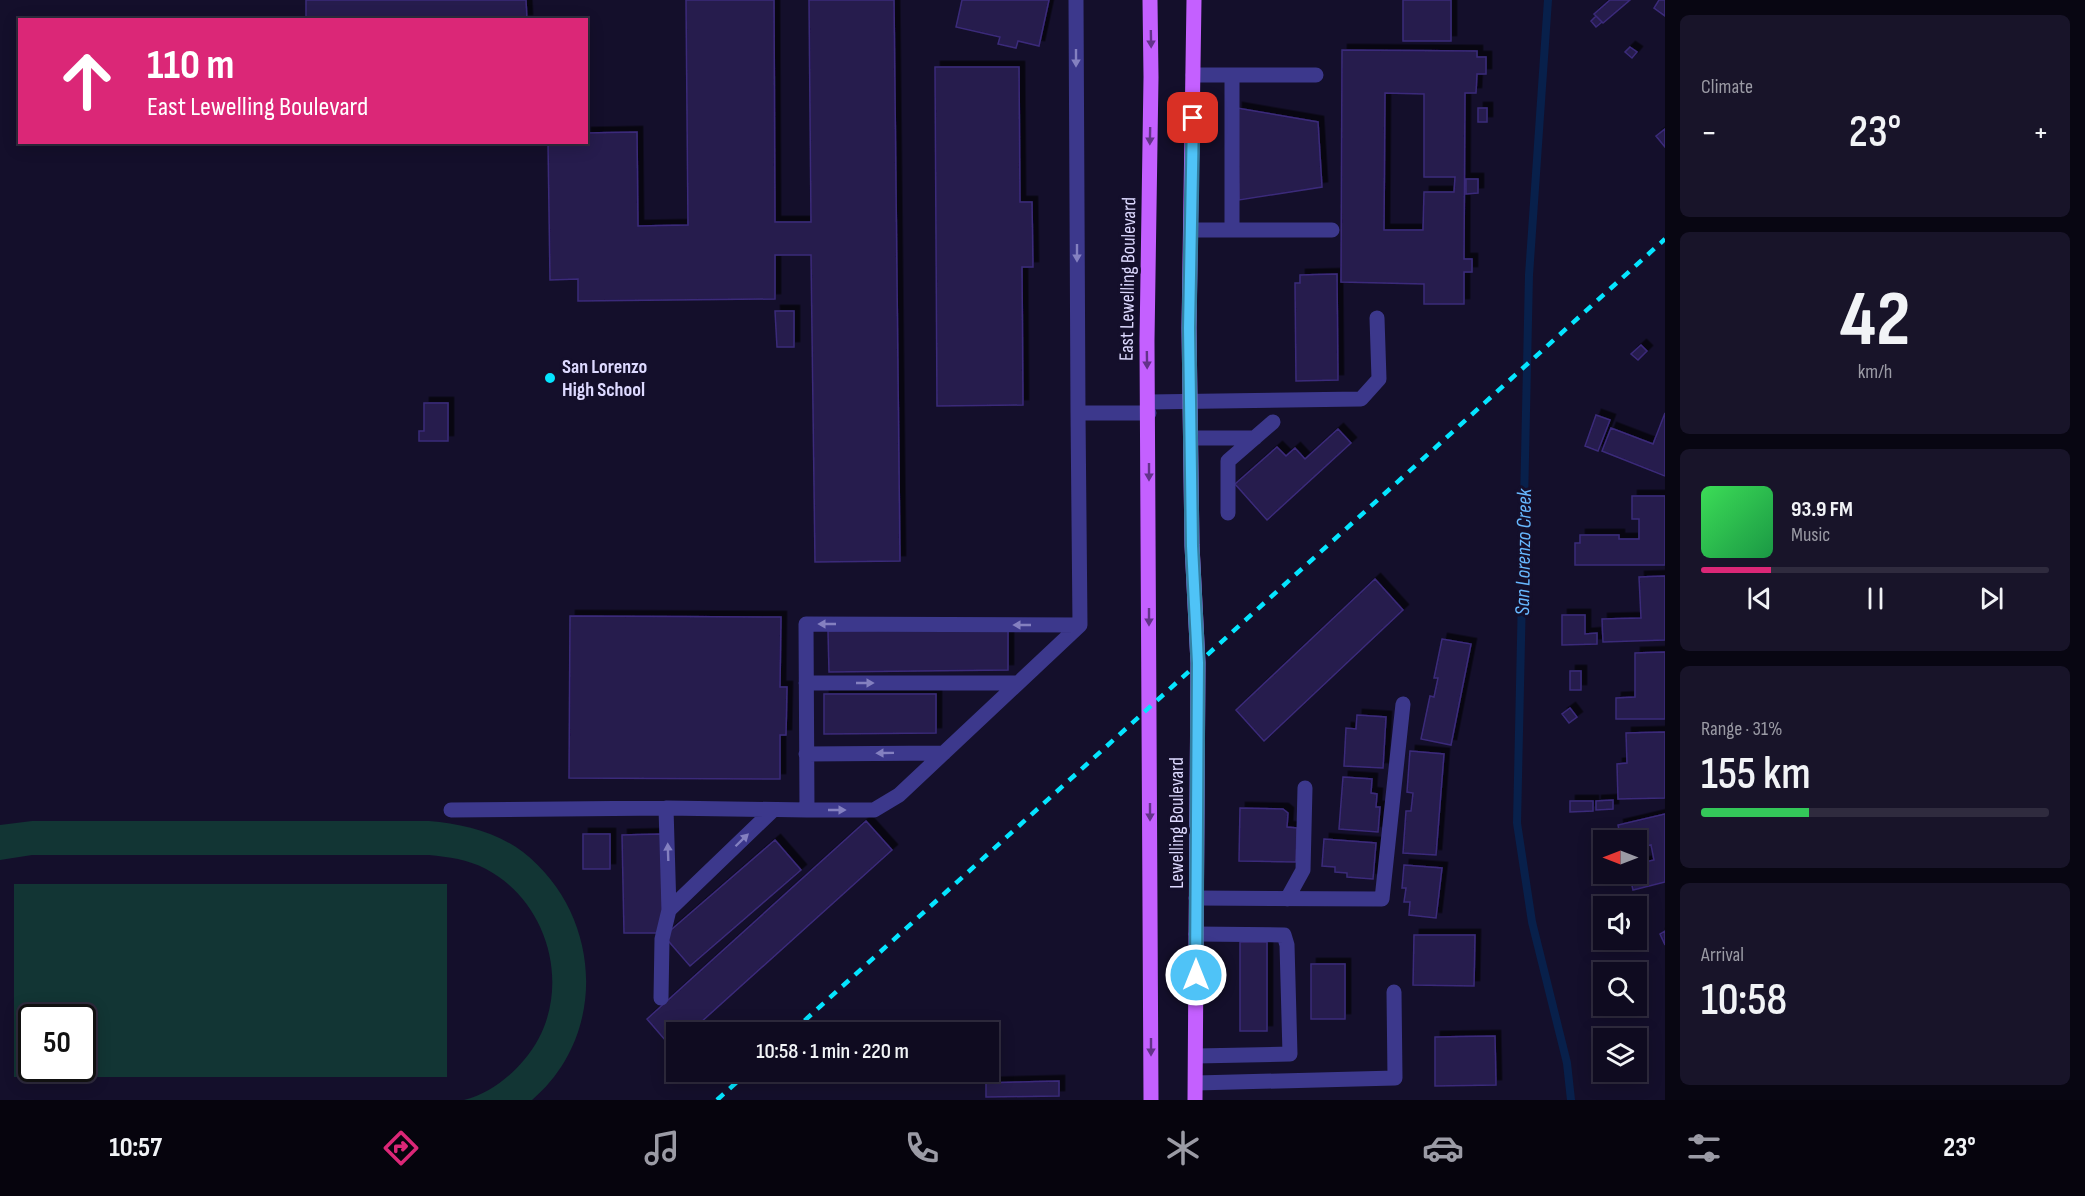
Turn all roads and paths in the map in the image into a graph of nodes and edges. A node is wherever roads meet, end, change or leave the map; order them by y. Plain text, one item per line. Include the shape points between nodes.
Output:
1 (1076, 0) edge
2 (1150, 0) edge
3 (1194, 0) edge
4 (1193, 75) junction
5 (1232, 75) junction
6 (1316, 75) dead end
7 (1191, 230) junction
8 (1232, 230) junction
9 (1332, 230) dead end
10 (1377, 318) dead end
11 (1191, 400) junction
12 (1148, 408) junction
13 (1078, 413) junction
14 (1273, 422) dead end
15 (1191, 438) junction
16 (1255, 438) junction
17 (1228, 513) dead end
18 (1149, 558) joint
19 (1080, 625) junction
20 (1018, 683) junction
21 (806, 684) junction
22 (1403, 704) dead end
23 (944, 753) junction
24 (806, 754) junction
25 (1305, 788) dead end
26 (666, 808) junction
27 (451, 810) dead end
28 (773, 810) junction
29 (807, 810) junction
30 (1196, 898) junction
31 (1287, 898) junction
32 (669, 910) junction
33 (1196, 934) junction
34 (1394, 992) dead end
35 (661, 998) dead end
36 (1196, 1056) junction
37 (1196, 1083) junction
38 (1151, 1100) edge
39 (1196, 1100) edge

1 -> 13 lane
2 -> 12 main road, East Lewelling Boulevard
3 - 4 main road
4 - 5 lane
4 - 7 main road
5 - 6 lane
5 - 8 lane
7 - 8 lane
7 - 11 main road
8 - 9 lane
10 - 11 lane via 1379,379 1361,399
11 - 12 lane
11 - 15 main road
12 - 13 lane
12 -> 18 main road, East Lewelling Boulevard
13 - 19 lane
14 - 16 lane
15 - 16 lane
15 - 30 main road, Lewelling Boulevard via 1198,663
16 - 17 lane via 1228,461
18 -> 38 main road, Lewelling Boulevard
19 - 20 lane
19 -> 21 lane via 806,624
21 -> 20 lane
20 - 23 lane
21 - 24 lane
22 - 31 lane via 1382,899
23 -> 24 lane
29 -> 23 lane via 874,810 899,795
24 - 29 lane
25 - 31 lane via 1304,870
26 - 27 lane
26 - 28 lane
32 -> 26 lane
28 - 29 lane
32 -> 28 lane
30 - 31 lane
30 - 33 main road, Lewelling Boulevard
32 - 35 lane via 662,939
33 - 36 main road, Lewelling Boulevard
33 - 36 lane via 1284,935 1290,1054
34 - 37 lane via 1395,1078
36 - 37 main road, Lewelling Boulevard
37 - 39 main road, Lewelling Boulevard

